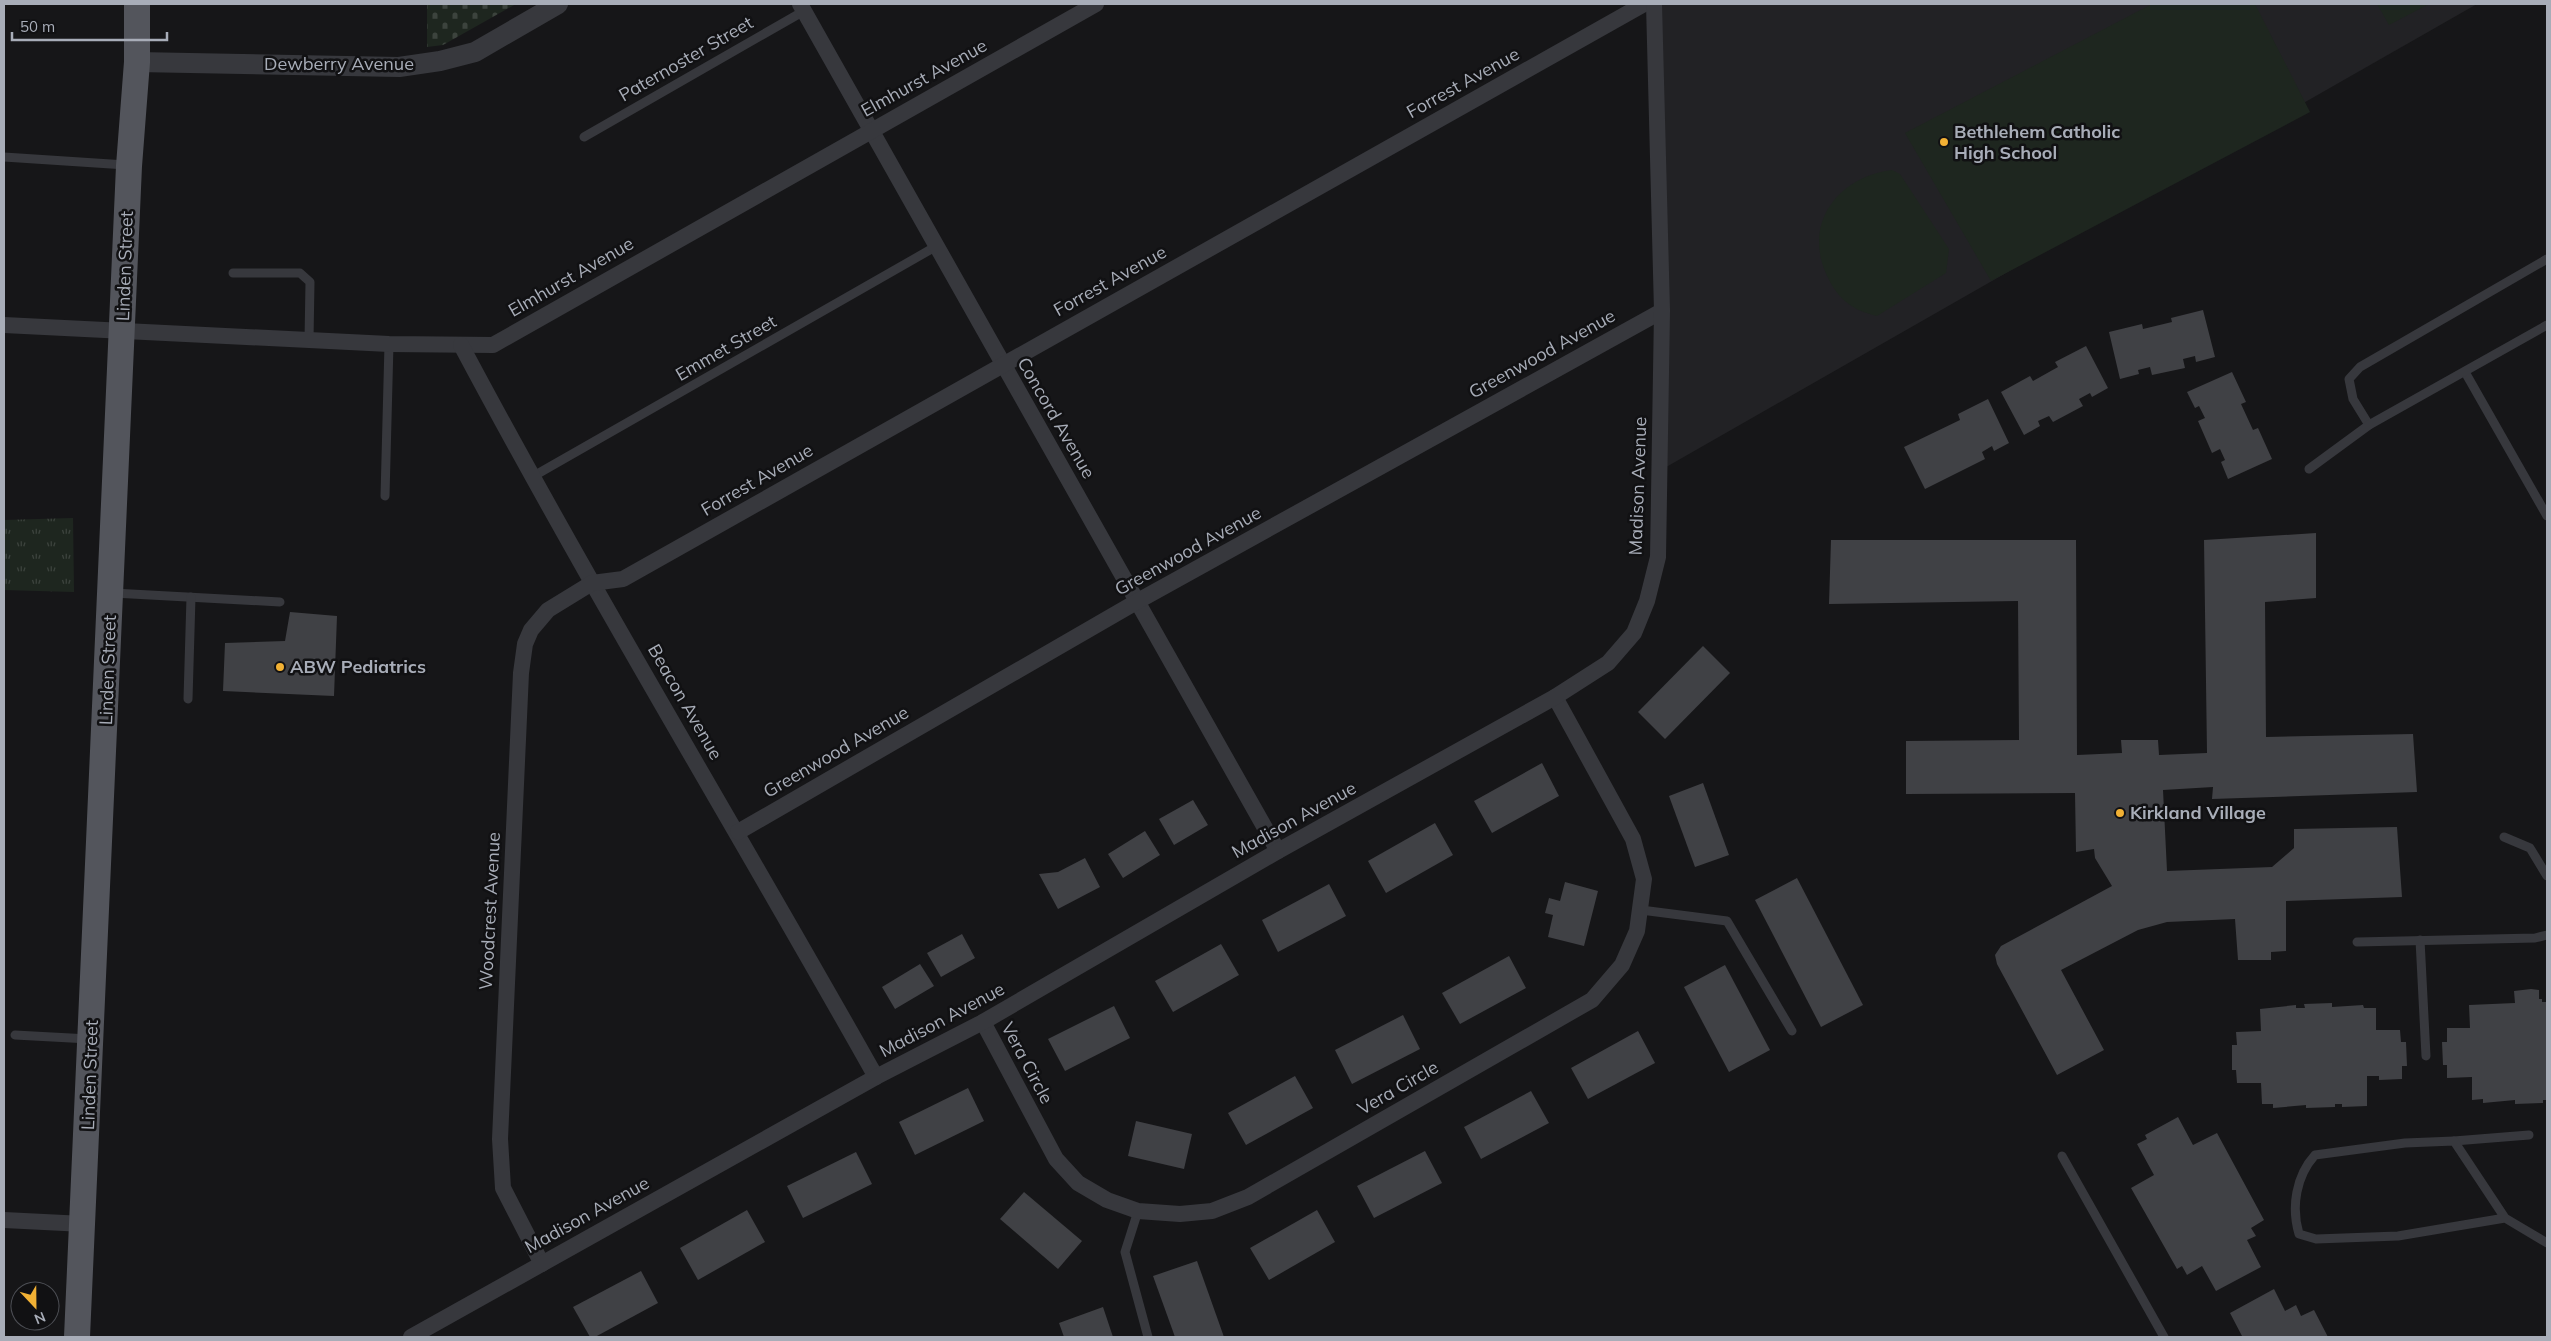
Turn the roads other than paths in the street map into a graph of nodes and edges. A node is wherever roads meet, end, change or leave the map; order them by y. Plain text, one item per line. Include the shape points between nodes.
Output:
1 (137, 4) edge
2 (558, 4) edge
3 (1096, 4) edge
4 (1644, 4) edge
5 (1654, 4) edge
6 (802, 8) edge
7 (137, 62) junction
8 (872, 130) junction
9 (584, 137) dead end
10 (4, 157) edge
11 (129, 166) junction
12 (935, 247) junction
13 (2547, 259) edge
14 (233, 273) dead end
15 (1662, 311) junction
16 (4, 325) edge
17 (2547, 325) edge
18 (122, 331) junction
19 (310, 340) junction
20 (389, 344) junction
21 (461, 345) junction
22 (1002, 364) junction
23 (2465, 372) junction
24 (2369, 425) junction
25 (2309, 469) dead end
26 (532, 477) junction
27 (385, 496) dead end
28 (2547, 516) edge
29 (592, 583) junction
30 (111, 593) junction
31 (191, 597) junction
32 (1138, 601) junction
33 (280, 602) dead end
34 (1555, 697) junction
35 (188, 699) dead end
36 (738, 832) junction
37 (2504, 837) dead end
38 (1278, 851) junction
39 (2547, 876) edge
40 (1641, 910) junction
41 (2547, 935) edge
42 (2420, 940) junction
43 (2357, 942) dead end
44 (982, 1022) junction
45 (1792, 1031) dead end
46 (15, 1035) dead end
47 (92, 1039) junction
48 (2426, 1056) dead end
49 (876, 1077) junction
50 (2529, 1135) dead end
51 (2454, 1141) junction
52 (2062, 1156) dead end
53 (1138, 1211) junction
54 (2505, 1218) junction
55 (4, 1220) edge
56 (84, 1224) junction
57 (2547, 1243) edge
58 (542, 1264) junction
59 (77, 1337) edge
60 (411, 1337) edge
61 (1148, 1337) edge
62 (2164, 1337) edge

1 - 7 main road, Linden Street
2 - 7 street, Dewberry Avenue via 475,52 399,67
3 - 8 street, Elmhurst Avenue
4 - 22 street, Forrest Avenue
5 - 15 street, Madison Avenue
6 - 8 street, Concord Avenue
6 - 9 lane, Paternoster Street
7 - 11 main road, Linden Street
8 - 12 street, Concord Avenue
8 - 21 street, Elmhurst Avenue via 493,345
10 - 11 lane
11 - 18 main road, Linden Street
12 - 22 street, Concord Avenue
12 - 26 lane, Emmet Street
13 - 24 lane via 2360,367 2349,380 2353,400
14 - 19 lane via 300,274 310,282
15 - 32 street, Greenwood Avenue
15 - 34 street, Madison Avenue via 1658,557 1647,602 1634,633 1608,663
16 - 18 street, Elmhurst Avenue
17 - 23 lane
18 - 19 street, Elmhurst Avenue
18 - 30 main road, Linden Street
19 - 20 street, Elmhurst Avenue
20 - 21 street, Elmhurst Avenue
20 - 27 lane
21 - 26 street, Beacon Avenue
22 - 29 street, Forrest Avenue via 623,579
22 - 32 street, Concord Avenue
23 - 24 lane
23 - 28 lane
24 - 25 lane
26 - 29 street, Beacon Avenue
29 - 36 street, Beacon Avenue
29 - 58 street, Woodcrest Avenue via 548,610 531,630 525,644 521,673 500,1139 503,1188
30 - 31 lane
30 - 47 main road, Linden Street
31 - 33 lane
31 - 35 lane
32 - 36 street, Greenwood Avenue
32 - 38 street, Concord Avenue
34 - 38 street, Madison Avenue
34 - 40 street, Vera Circle via 1633,838 1644,879
36 - 49 street, Beacon Avenue
37 - 39 lane via 2530,848
38 - 44 street, Madison Avenue
40 - 45 lane via 1727,921
40 - 53 street, Vera Circle via 1637,930 1622,965 1592,1000 1248,1197 1212,1211 1180,1214
41 - 42 lane
42 - 43 lane
42 - 48 lane
44 - 49 street, Madison Avenue
44 - 53 street, Vera Circle via 1056,1159 1078,1183 1107,1200
46 - 47 lane
47 - 56 main road, Linden Street
49 - 58 street, Madison Avenue
50 - 51 lane
51 - 54 lane
51 - 54 lane via 2405,1143 2315,1155 2303,1168 2299,1185 2294,1217 2299,1234 2316,1239 2398,1236
52 - 62 lane
53 - 61 lane via 1125,1252
54 - 57 lane
55 - 56 street
56 - 59 main road, Linden Street
58 - 60 street, Madison Avenue

